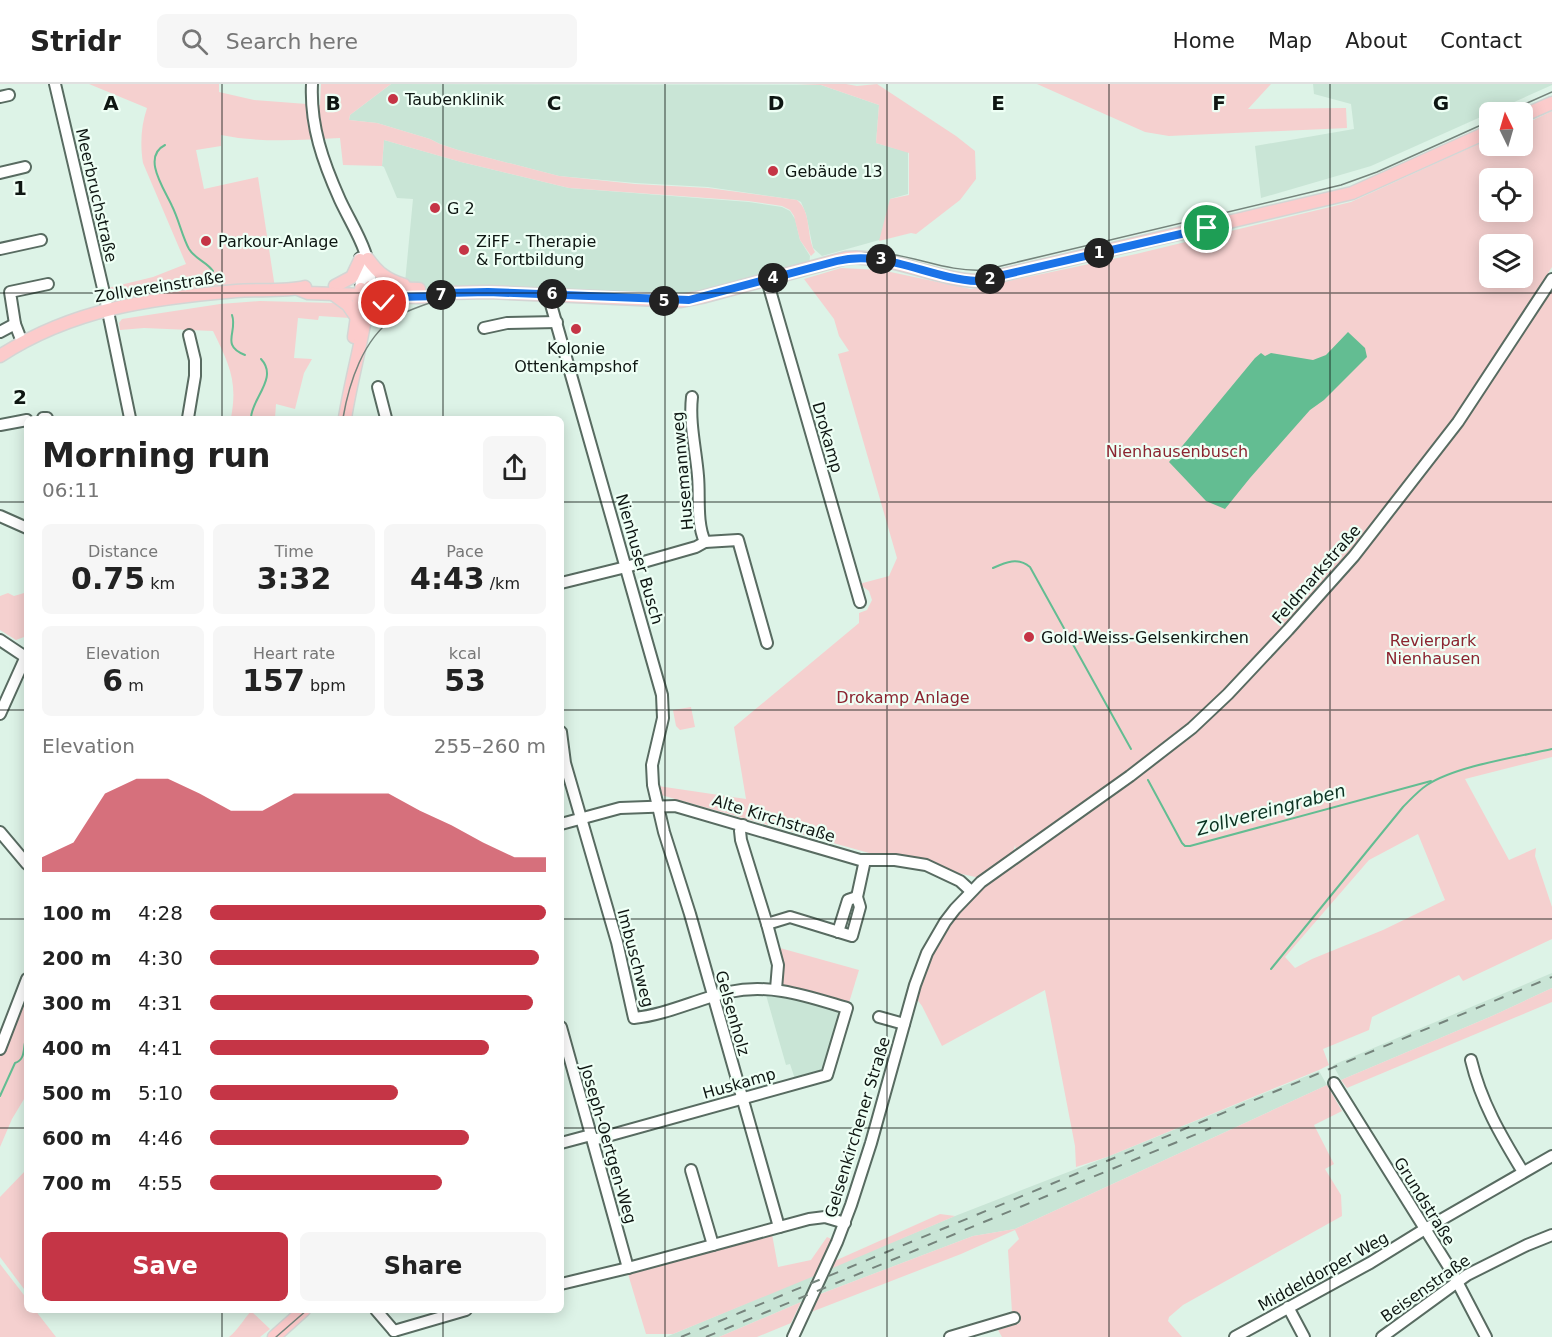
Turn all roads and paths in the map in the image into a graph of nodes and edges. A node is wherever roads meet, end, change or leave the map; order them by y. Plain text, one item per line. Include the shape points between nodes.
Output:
1 (55, 84) edge
2 (312, 84) edge
3 (1552, 103) edge
4 (1533, 111) edge
5 (1479, 136) edge
6 (26, 167) dead end
7 (0, 173) edge
8 (41, 240) dead end
9 (0, 249) edge
10 (364, 259) junction
11 (1552, 279) edge
12 (767, 280) junction
13 (48, 284) dead end
14 (416, 289) junction
15 (334, 290) junction
16 (365, 291) junction
17 (446, 293) junction
18 (548, 294) junction
19 (396, 297) junction
20 (107, 309) junction
21 (361, 319) junction
22 (557, 322) junction
23 (15, 324) junction
24 (484, 328) dead end
25 (0, 332) edge
26 (189, 335) dead end
27 (22, 342) junction
28 (0, 356) edge
29 (378, 387) dead end
30 (692, 396) dead end
31 (130, 416) edge
32 (188, 416) edge
33 (345, 416) edge
34 (385, 416) edge
35 (24, 421) edge
36 (0, 425) edge
37 (0, 516) edge
38 (24, 527) edge
39 (705, 542) junction
40 (626, 567) junction
41 (564, 582) edge
42 (860, 602) dead end
43 (0, 640) edge
44 (767, 643) dead end
45 (24, 654) edge
46 (24, 662) edge
47 (0, 714) edge
48 (564, 755) edge
49 (658, 806) junction
50 (582, 818) junction
51 (564, 823) edge
52 (743, 825) junction
53 (0, 832) edge
54 (1047, 836) joint
55 (24, 860) edge
56 (865, 860) junction
57 (971, 891) junction
58 (767, 924) junction
59 (24, 986) edge
60 (776, 989) junction
61 (712, 996) junction
62 (847, 1008) joint
63 (879, 1017) dead end
64 (904, 1024) junction
65 (2, 1036) edge
66 (564, 1038) edge
67 (0, 1049) edge
68 (1472, 1060) dead end
69 (1334, 1083) dead end
70 (741, 1098) junction
71 (592, 1137) junction
72 (564, 1142) edge
73 (1552, 1156) edge
74 (691, 1170) dead end
75 (1523, 1172) junction
76 (844, 1223) junction
77 (779, 1227) junction
78 (1425, 1229) junction
79 (1552, 1235) edge
80 (712, 1245) junction
81 (628, 1268) junction
82 (564, 1283) edge
83 (1457, 1283) junction
84 (1288, 1307) junction
85 (301, 1313) edge
86 (378, 1313) edge
87 (457, 1313) edge
88 (1014, 1318) dead end
89 (393, 1334) edge
90 (957, 1336) edge
91 (274, 1337) edge
92 (793, 1337) edge
93 (1235, 1337) edge
94 (1304, 1337) edge
95 (1382, 1337) edge
96 (1486, 1337) edge

1 - 20 street, Meerbruchstraße
2 - 10 street via 318,145 362,240
3 - 4 main road
5 - 12 main road via 1352,193 991,279 964,281 880,259 846,258
6 - 7 street
8 - 9 street
10 - 14 main road via 386,279
10 - 15 main road via 352,277
10 - 16 street
11 - 54 street, Feldmarkstraße via 1458,422 1354,556 1288,630 1192,728
12 - 18 main road via 681,301
12 - 42 street, Drokamp
13 - 23 street via 10,292
14 - 16 main road
14 - 17 main road via 439,289
15 - 16 main road, Zollvereinstraße
15 - 20 main road, Zollvereinstraße via 314,286 214,293
15 - 21 main road
16 - 19 main road
16 - 21 main road
17 - 18 main road
17 - 19 main road
18 - 22 street, Nienhuser Busch
19 - 21 main road
20 - 27 main road, Zollvereinstraße via 49,328
20 - 31 street, Meerbruchstraße
21 - 33 main road via 359,353 352,371
22 - 24 street via 507,322
22 - 40 street, Nienhuser Busch
23 - 25 street
23 - 27 street
26 - 32 street via 195,376
27 - 28 main road, Zollvereinstraße
29 - 34 street
30 - 39 street, Husemannweg via 690,413
35 - 36 street
37 - 38 street
39 - 40 street, Husemannweg
39 - 44 street, Husemannweg via 735,539 740,543
40 - 41 street, Husemannweg
40 - 49 street, Nienhuser Busch via 662,695 662,727 651,773
43 - 45 street
46 - 47 street
48 - 50 street, Imbuschweg
49 - 50 street, Alte Kirchstraße via 620,808
49 - 52 street, Alte Kirchstraße via 689,809
49 - 61 street, Gelsenholz
50 - 51 street, Alte Kirchstraße
50 - 61 street, Imbuschweg via 634,1018
52 - 56 street, Alte Kirchstraße
52 - 58 street via 741,840
53 - 55 street
54 - 57 street, Gelsenkirchener Straße
56 - 57 street, Alte Kirchstraße via 926,865 960,880
56 - 58 street via 852,936 790,917
57 - 64 street, Gelsenkirchener Straße via 927,953
58 - 60 street via 778,965
59 - 65 street
60 - 61 street, Imbuschweg
60 - 62 street, Imbuschweg
61 - 70 street, Gelsenholz
62 - 70 street, Huskamp via 827,1075
63 - 64 street, Gelsenkirchener Straße
64 - 76 street, Gelsenkirchener Straße via 859,1184
65 - 67 street
66 - 71 street, Joseph-Oertgen-Weg
68 - 75 street via 1484,1102
69 - 78 street, Grundstraße
70 - 71 street, Huskamp
70 - 77 street, Gelsenholz
71 - 72 street, Huskamp
71 - 81 street, Joseph-Oertgen-Weg
73 - 75 street, Middeldorper Weg
74 - 80 street
75 - 78 street, Middeldorper Weg
76 - 77 street via 817,1217
76 - 92 street, Gelsenkirchener Straße
77 - 80 street
78 - 83 street, Grundstraße
78 - 84 street, Middeldorper Weg
79 - 83 street, Beisenstraße
80 - 81 street
81 - 82 street
83 - 95 street, Beisenstraße
83 - 96 street, Grundstraße
84 - 93 street, Middeldorper Weg
84 - 94 street
85 - 91 main road
86 - 89 street
87 - 89 street
88 - 90 street

